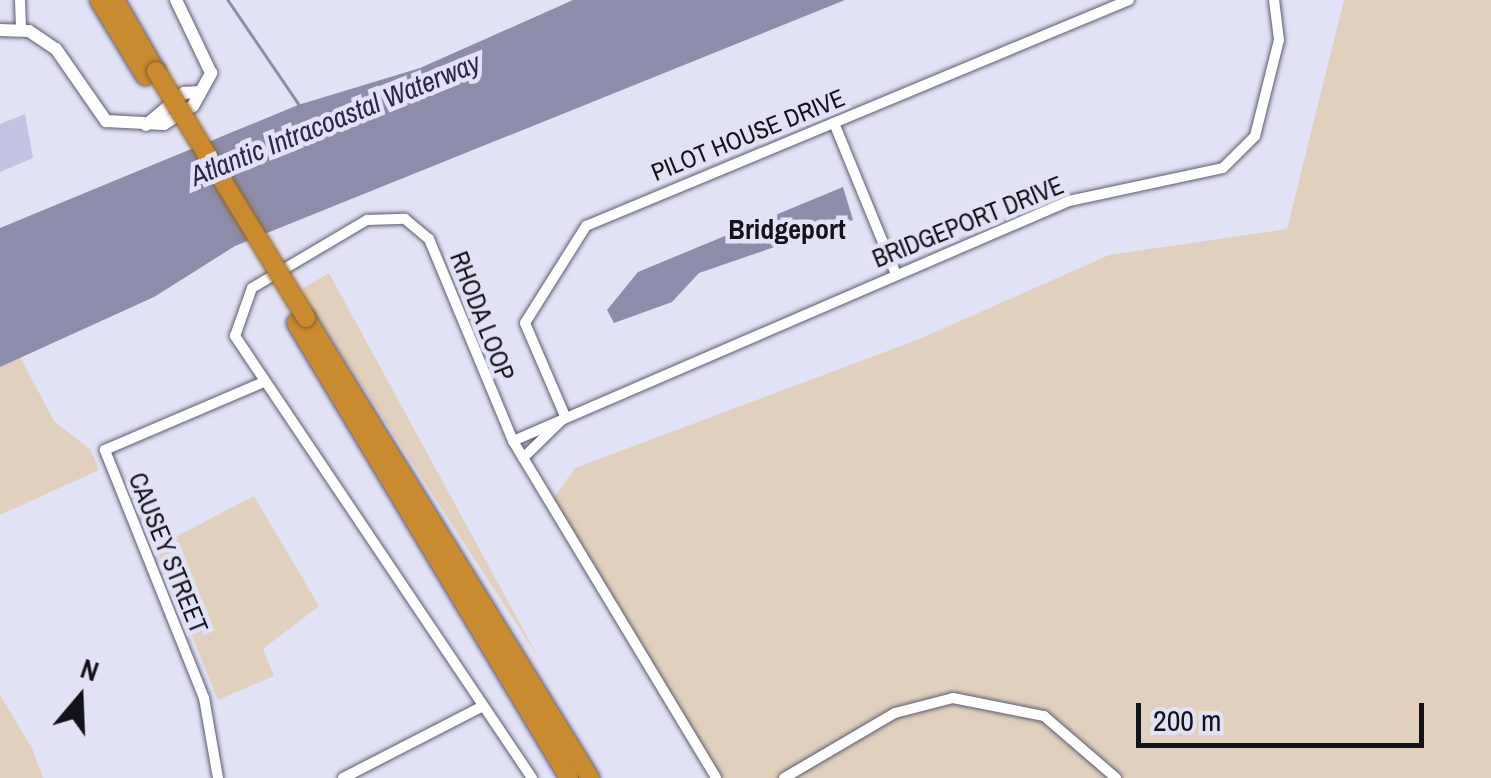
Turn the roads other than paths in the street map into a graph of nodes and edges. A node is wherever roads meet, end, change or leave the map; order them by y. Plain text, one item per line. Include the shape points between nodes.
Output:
1 (20, 0) edge
2 (99, 0) edge
3 (114, 0) edge
4 (176, 0) edge
5 (1129, 0) edge
6 (1274, 0) edge
7 (21, 29) junction
8 (0, 30) edge
9 (151, 73) junction
10 (834, 123) junction
11 (895, 272) junction
12 (301, 320) junction
13 (261, 383) junction
14 (565, 416) junction
15 (514, 441) junction
16 (523, 458) junction
17 (482, 706) junction
18 (218, 778) edge
19 (343, 778) edge
20 (532, 778) edge
21 (570, 778) edge
22 (590, 778) edge
23 (716, 778) edge
24 (784, 778) edge
25 (1116, 778) edge

1 - 7 street
2 - 9 highway
3 - 9 highway
4 - 7 street via 210,62 200,92 164,124 106,121 56,49
5 - 10 street, PILOT HOUSE DRIVE
6 - 11 street, BRIDGEPORT DRIVE via 1274,64 1255,136 1239,159 1209,173 1108,188
7 - 8 street
9 - 12 highway, bridge
10 - 11 street
10 - 14 street, PILOT HOUSE DRIVE via 614,211 570,241 525,323
11 - 14 street, BRIDGEPORT DRIVE
12 - 21 highway
12 - 22 highway
13 - 15 street, RHODA LOOP via 234,336 252,288 368,220 396,217 434,246
13 - 17 street, RHODA LOOP
13 - 18 street, CAUSEY STREET via 104,450 204,698
14 - 15 street, BRIDGEPORT DRIVE
14 - 16 street, BRIDGEPORT DRIVE
15 - 16 street, RHODA LOOP
16 - 23 street, RHODA LOOP
17 - 19 street
17 - 20 street, RHODA LOOP
24 - 25 street via 895,713 953,698 1044,716

